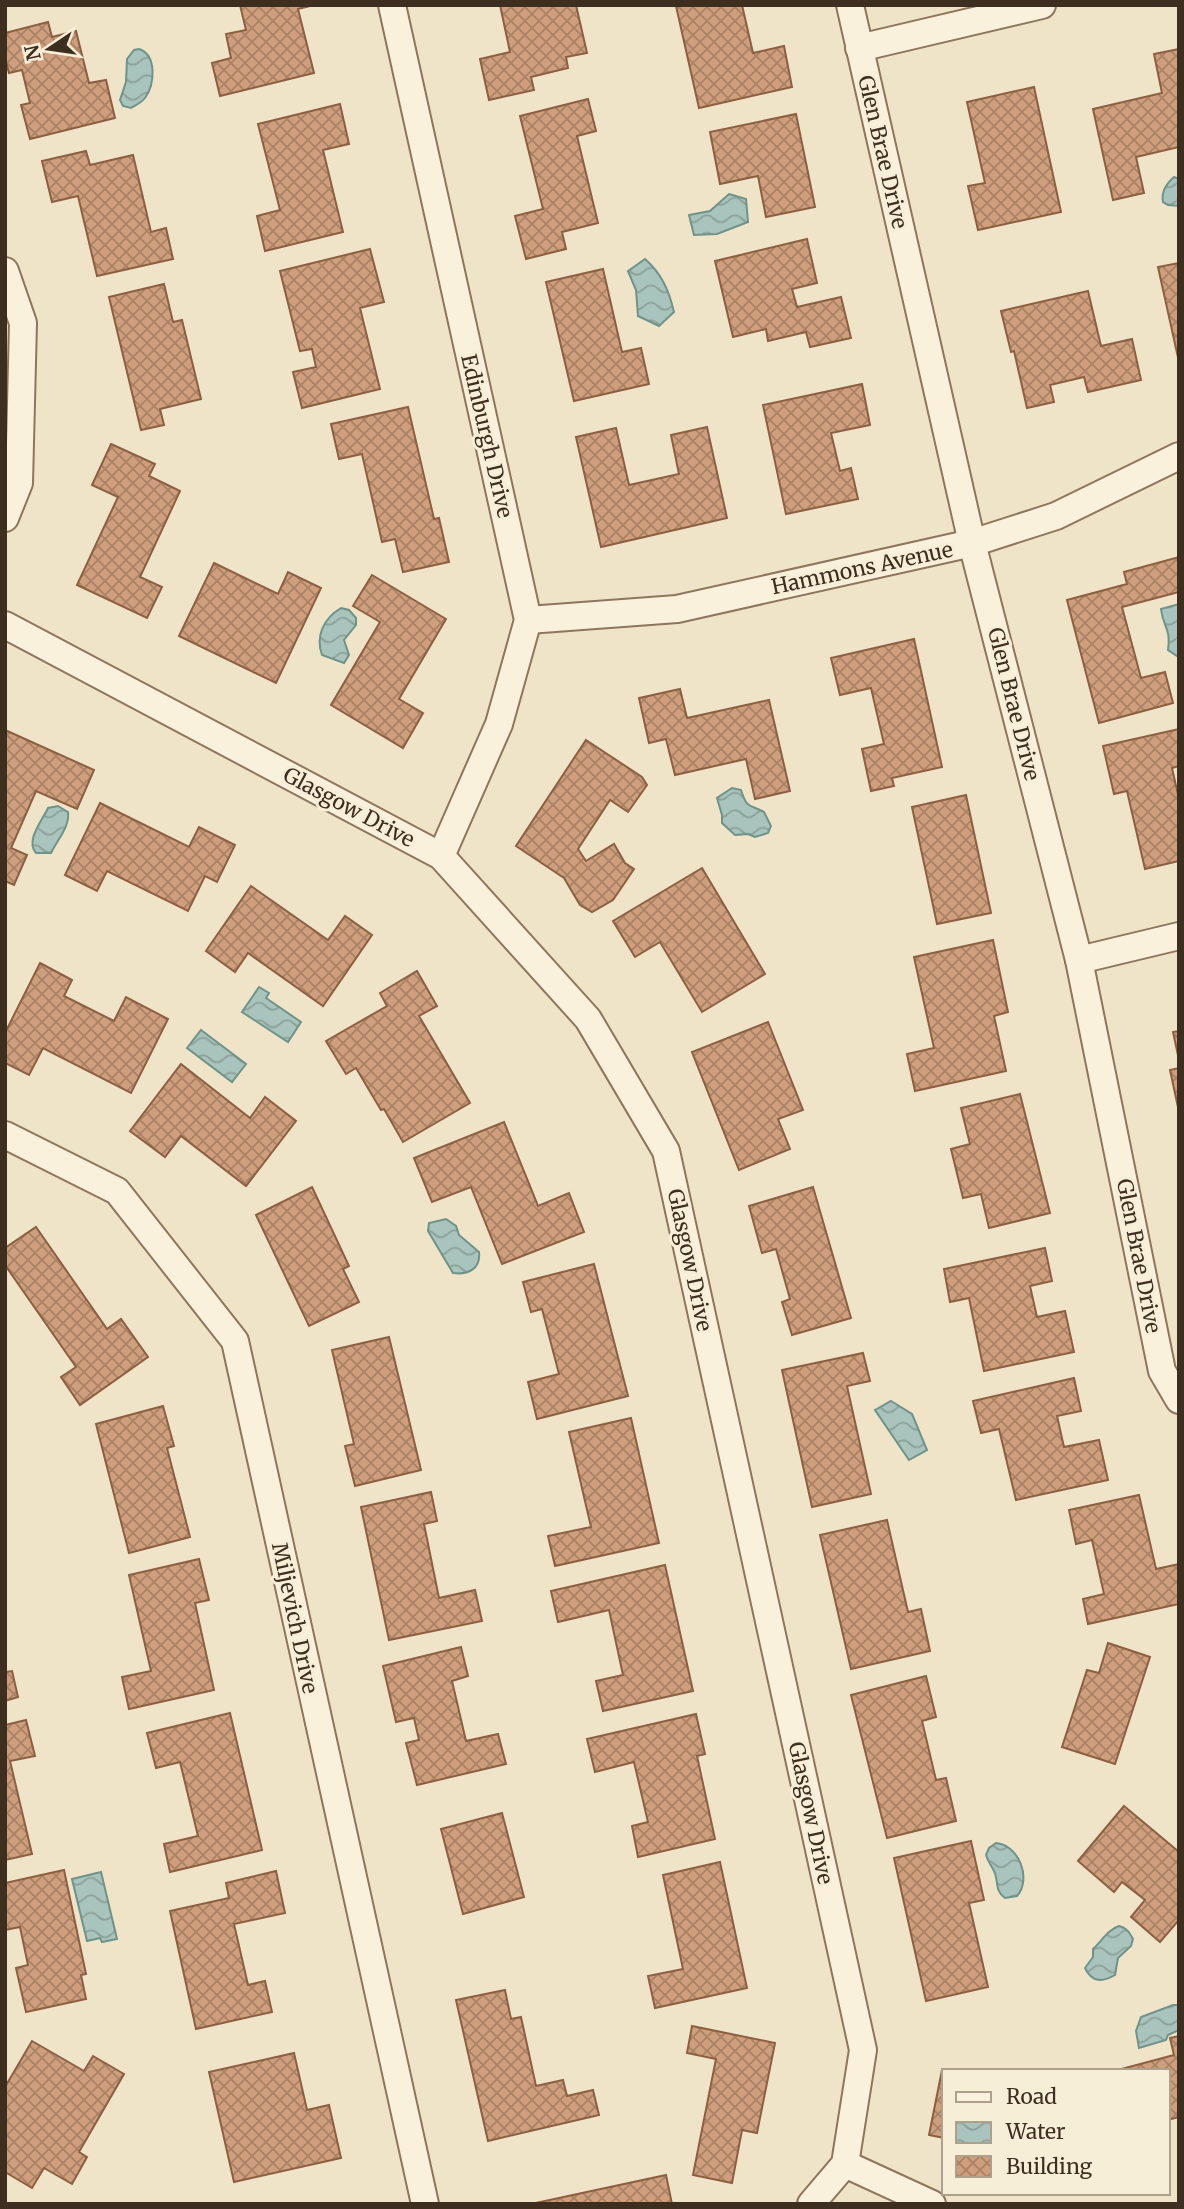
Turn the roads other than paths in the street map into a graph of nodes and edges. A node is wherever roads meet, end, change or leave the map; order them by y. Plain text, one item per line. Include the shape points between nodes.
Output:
1 (391, 5) edge
2 (850, 5) edge
3 (1042, 5) edge
4 (859, 48) junction
5 (5, 271) edge
6 (1179, 456) edge
7 (5, 518) edge
8 (972, 543) junction
9 (528, 620) junction
10 (5, 625) edge
11 (441, 856) junction
12 (1179, 936) edge
13 (1079, 960) junction
14 (5, 1135) edge
15 (1179, 1400) edge
16 (845, 2164) junction
17 (425, 2204) edge
18 (811, 2204) edge
19 (932, 2204) edge

1 - 9 street, Edinburgh Drive
2 - 4 street, Glen Brae Drive
3 - 4 street
4 - 8 street, Glen Brae Drive
5 - 7 street via 23,323 19,483
6 - 8 street, Hammons Avenue via 1056,516
8 - 9 street, Hammons Avenue via 677,609
8 - 13 street, Glen Brae Drive
9 - 11 street, Edinburgh Drive via 499,724
10 - 11 street, Glasgow Drive
11 - 16 street, Glasgow Drive via 588,1019 666,1151 863,2050
12 - 13 street
13 - 15 street, Glen Brae Drive via 1162,1371
14 - 17 street, Miljevich Drive via 117,1191 235,1341
16 - 18 street
16 - 19 street

